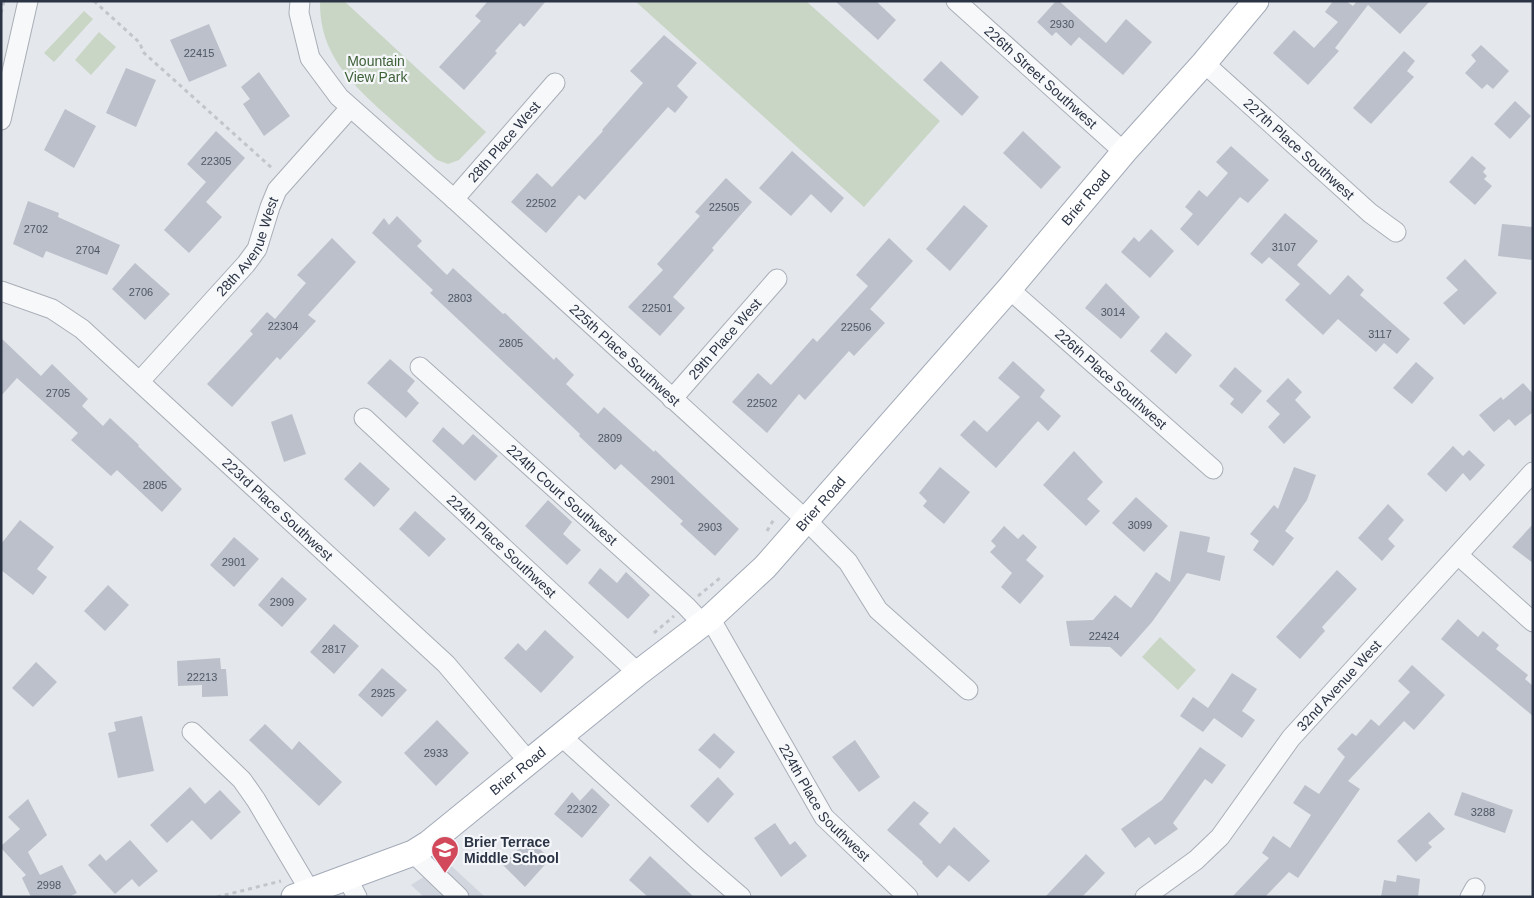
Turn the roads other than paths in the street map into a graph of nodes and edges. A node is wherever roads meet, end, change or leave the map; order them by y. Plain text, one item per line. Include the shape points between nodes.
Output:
1 (28, 1) edge
2 (956, 1) edge
3 (1256, 1) edge
4 (299, 7) edge
5 (1204, 63) junction
6 (555, 83) dead end
7 (350, 108) junction
8 (1, 120) edge
9 (1124, 152) junction
10 (454, 200) junction
11 (1396, 232) dead end
12 (777, 279) dead end
13 (1009, 289) junction
14 (1, 291) edge
15 (420, 367) dead end
16 (140, 382) junction
17 (672, 399) junction
18 (364, 418) dead end
19 (1213, 469) dead end
20 (1533, 472) edge
21 (806, 520) junction
22 (1458, 555) junction
23 (700, 616) junction
24 (1533, 622) edge
25 (638, 674) junction
26 (968, 690) dead end
27 (192, 732) dead end
28 (561, 736) junction
29 (529, 762) junction
30 (413, 853) junction
31 (302, 888) edge
32 (352, 888) edge
33 (459, 897) edge
34 (741, 897) edge
35 (908, 897) edge
36 (1145, 897) edge

1 - 8 street
2 - 9 street, 226th Street Southwest
3 - 5 main road, Brier Road
4 - 7 street, 225th Place Southwest via 310,58
5 - 9 main road, Brier Road
5 - 11 street, 227th Place Southwest via 1370,213
6 - 10 street, 28th Place West
7 - 10 street, 225th Place Southwest
7 - 16 street, 28th Avenue West via 277,190 257,249 246,264
9 - 13 main road, Brier Road
10 - 17 street, 225th Place Southwest
12 - 17 street, 29th Place West
13 - 19 street, 226th Place Southwest
13 - 21 main road, Brier Road
14 - 16 street, 223rd Place Southwest via 52,309 74,324
15 - 23 street, 224th Court Southwest
16 - 29 street, 223rd Place Southwest via 446,664
17 - 21 street, 225th Place Southwest
18 - 25 street, 224th Place Southwest
20 - 22 street, 32nd Avenue West
21 - 23 main road, Brier Road via 765,567
21 - 26 street, 225th Place Southwest via 848,562 878,610
22 - 24 street
22 - 36 street, 32nd Avenue West via 1291,738 1220,837 1196,860
23 - 25 main road, Brier Road
23 - 35 street, 224th Place Southwest via 824,817
25 - 28 main road, Brier Road
27 - 31 street via 242,780 256,800
28 - 29 main road, Brier Road
28 - 34 street
29 - 30 main road, Brier Road via 444,832
30 - 32 main road, Brier Road
30 - 33 street
31 - 32 main road, Brier Road

